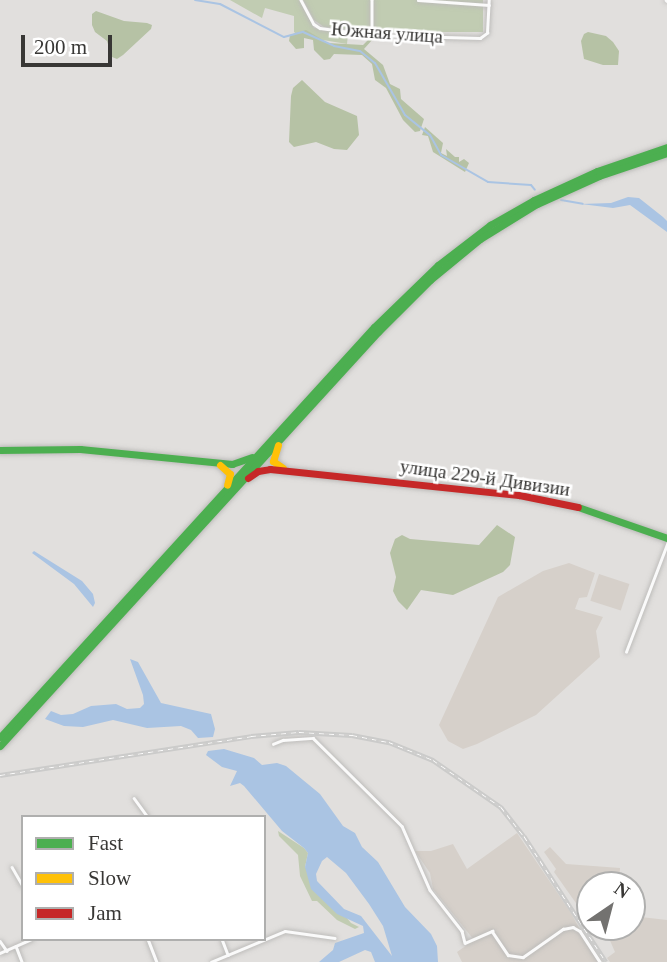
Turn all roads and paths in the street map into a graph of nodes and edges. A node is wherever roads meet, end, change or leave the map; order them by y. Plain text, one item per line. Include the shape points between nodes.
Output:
1 (301, 0) edge
2 (372, 0) edge
3 (418, 0) edge
4 (489, 0) edge
5 (489, 5) junction
6 (372, 35) junction
7 (667, 147) edge
8 (667, 153) edge
9 (355, 357) junction
10 (297, 412) junction
11 (0, 450) edge
12 (212, 463) junction
13 (294, 471) junction
14 (195, 532) junction
15 (667, 538) edge
16 (667, 544) edge
17 (154, 569) junction
18 (626, 652) dead end
19 (0, 737) edge
20 (273, 744) dead end
21 (0, 746) edge
22 (134, 798) dead end
23 (147, 815) edge
24 (12, 867) dead end
25 (21, 883) edge
26 (335, 938) dead end
27 (266, 940) edge
28 (0, 941) edge
29 (27, 941) edge
30 (149, 941) edge
31 (223, 941) edge
32 (263, 941) edge
33 (16, 946) junction
34 (6, 951) junction
35 (0, 953) edge
36 (228, 955) junction
37 (22, 962) edge
38 (156, 962) edge
39 (211, 962) edge
40 (600, 962) edge

1 - 6 street, Южная улица via 320,28
2 - 6 street
3 - 5 street
4 - 5 street
5 - 6 street, Южная улица via 487,33 480,38
7 - 10 main road via 550,191 471,239 400,300
8 - 9 main road via 568,189 493,230 430,280
9 - 13 main road via 276,447 274,463
9 - 14 main road
10 - 12 main road via 248,459 237,464
10 - 17 main road
11 - 12 main road via 80,449
12 - 17 main road via 229,471 228,483
13 - 14 main road, улица 229-й Дивизии via 255,473
13 - 15 main road, улица 229-й Дивизии via 556,502 594,510
14 - 21 main road
16 - 18 street
17 - 19 main road
20 - 40 street via 313,738 402,826 430,890 466,943 492,931 508,955 523,957 573,927
22 - 23 street
24 - 25 street
26 - 27 street via 285,932
28 - 34 street
29 - 33 street
30 - 38 street
31 - 36 street
32 - 36 street
33 - 34 street
33 - 37 street
34 - 35 street
36 - 39 street

